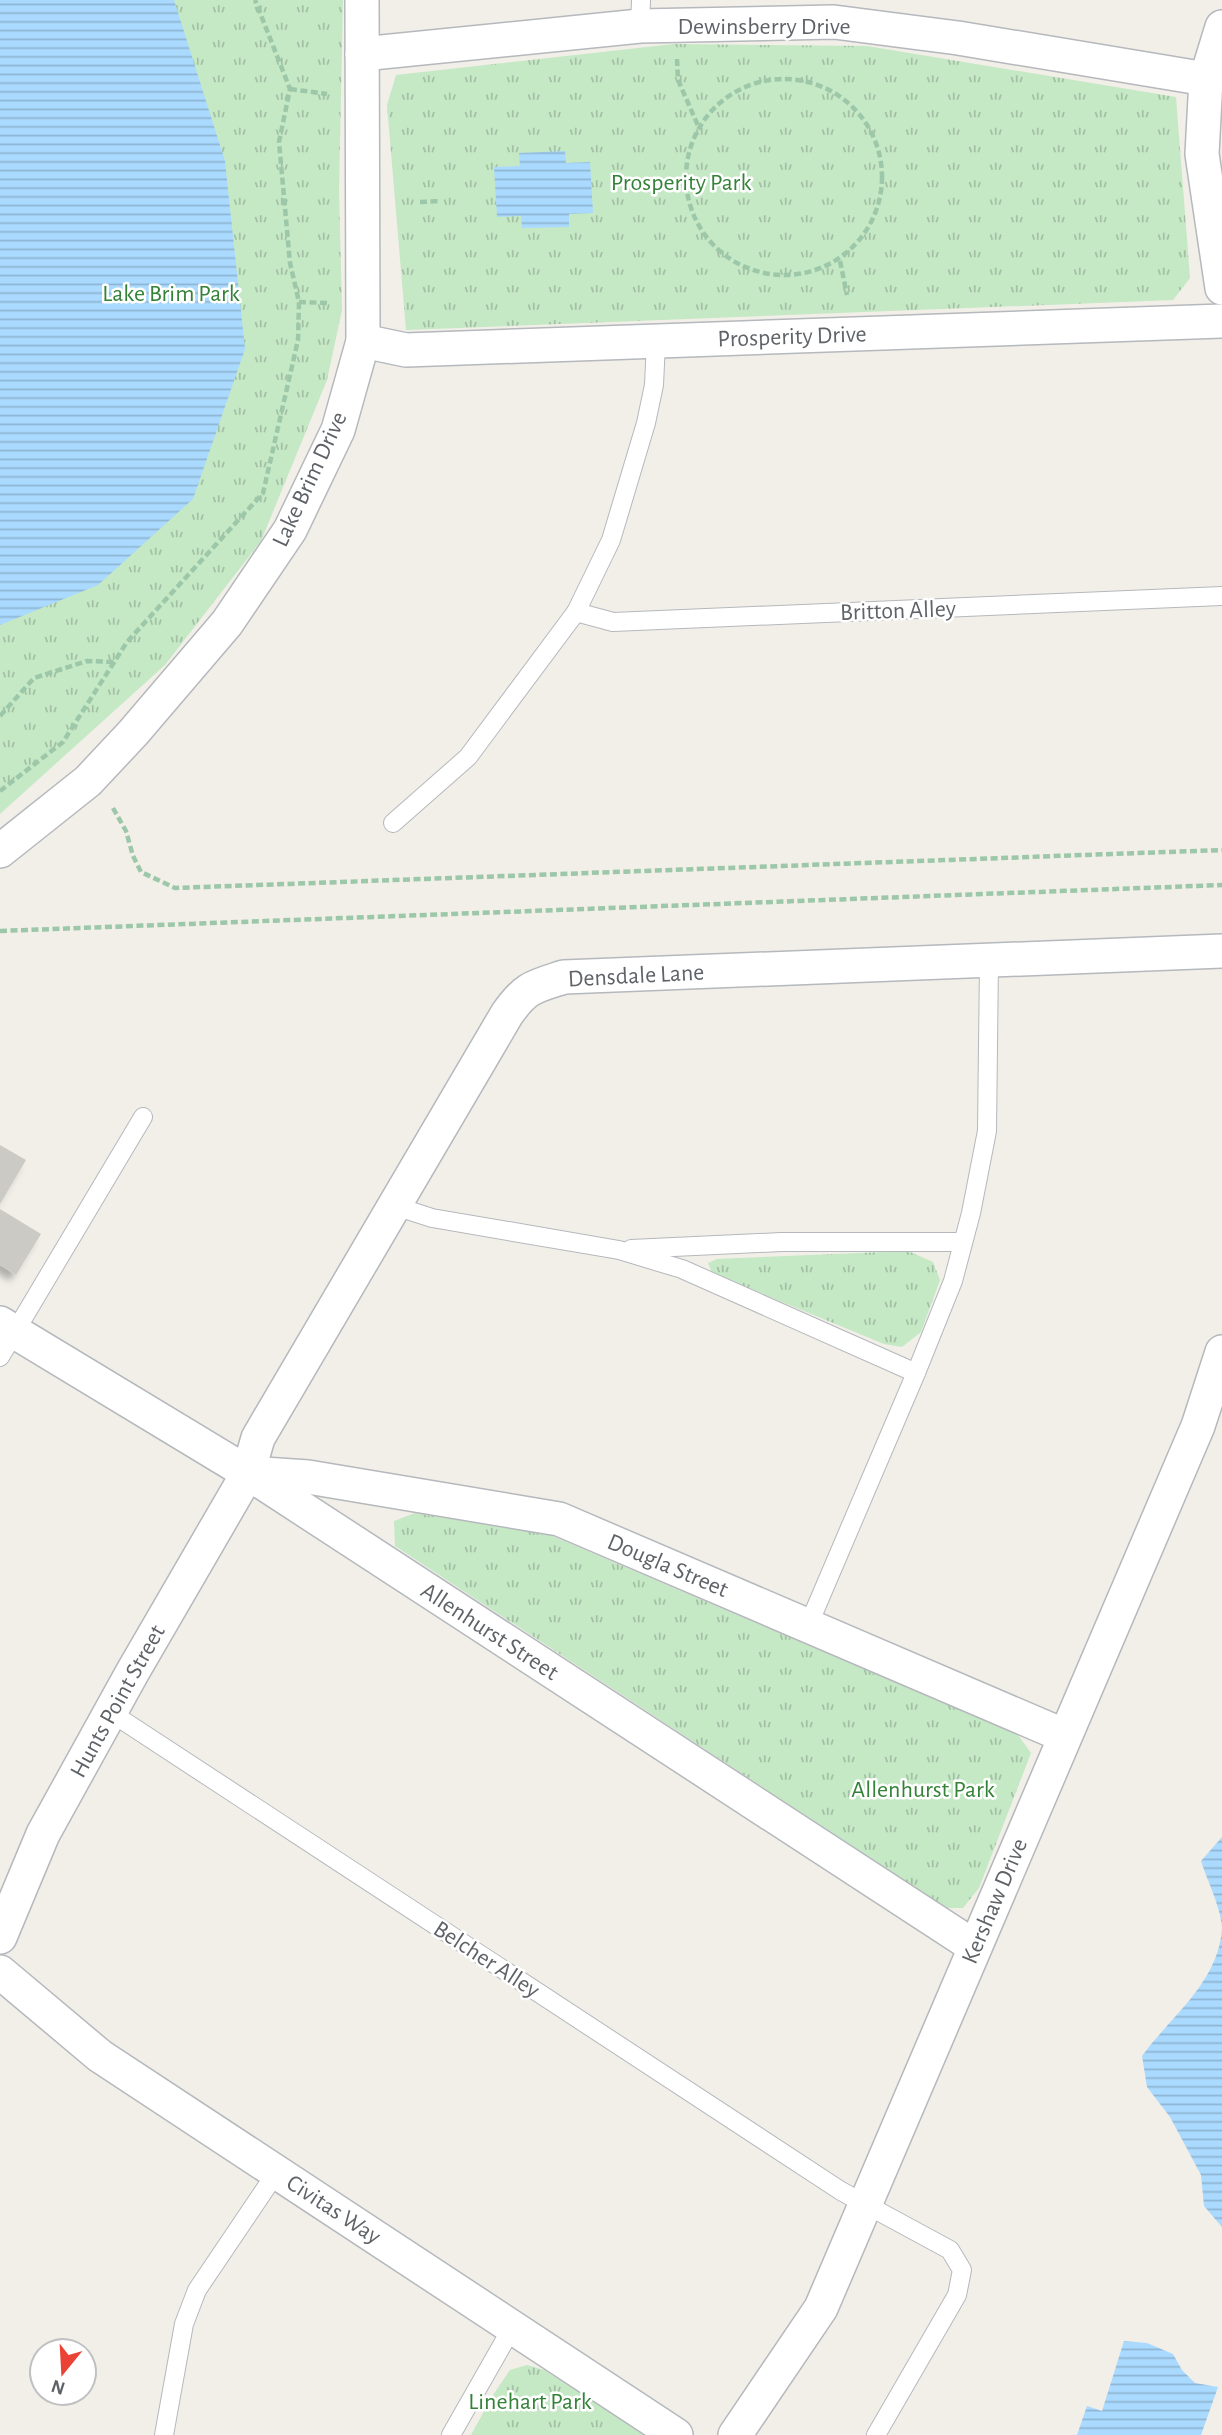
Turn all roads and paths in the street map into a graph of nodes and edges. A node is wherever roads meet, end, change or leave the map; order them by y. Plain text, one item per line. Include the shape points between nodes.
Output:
1 (255, 0) edge
2 (362, 0) edge
3 (640, 13) edge
4 (1222, 27) edge
5 (362, 54) junction
6 (677, 55) dead end
7 (1206, 79) junction
8 (290, 89) junction
9 (338, 96) dead end
10 (699, 128) junction
11 (440, 201) dead end
12 (420, 202) dead end
13 (840, 261) junction
14 (1222, 288) edge
15 (847, 295) dead end
16 (299, 302) junction
17 (331, 304) dead end
18 (1222, 321) edge
19 (363, 341) junction
20 (656, 342) junction
21 (1222, 596) edge
22 (576, 612) junction
23 (114, 662) junction
24 (0, 716) edge
25 (0, 791) edge
26 (113, 808) dead end
27 (393, 823) dead end
28 (0, 850) edge
29 (1222, 850) edge
30 (1222, 885) edge
31 (0, 931) edge
32 (1222, 951) edge
33 (989, 961) junction
34 (143, 1117) dead end
35 (395, 1206) junction
36 (963, 1242) junction
37 (619, 1250) junction
38 (5, 1338) edge
39 (1222, 1352) edge
40 (916, 1373) junction
41 (248, 1473) junction
42 (808, 1626) junction
43 (110, 1712) junction
44 (1065, 1736) junction
45 (0, 1937) edge
46 (975, 1947) junction
47 (0, 1972) edge
48 (276, 2173) junction
49 (866, 2203) junction
50 (513, 2326) junction
51 (164, 2435) edge
52 (451, 2435) edge
53 (676, 2435) edge
54 (735, 2435) edge
55 (876, 2435) edge

1 - 8 path
2 - 5 street, Lake Brim Drive
3 - 5 street, Dewinsberry Drive
3 - 7 street, Dewinsberry Drive via 834,22
4 - 7 street
5 - 19 street, Lake Brim Drive
6 - 10 path via 678,80
7 - 14 street via 1202,154
8 - 9 path
8 - 16 path via 279,142 290,263
10 - 13 path via 687,159 687,194 698,225 720,252 750,269 783,275 814,271
10 - 13 path via 721,101 750,85 784,79 815,84 842,98 864,120 878,147 883,178 877,208 863,236
11 - 12 path
13 - 15 path
16 - 17 path
16 - 23 path via 298,340 263,493
18 - 20 street, Prosperity Drive
19 - 20 street, Prosperity Drive via 406,350
19 - 28 street, Lake Brim Drive via 338,430 290,530 227,623 88,780
20 - 22 lane via 646,423 611,540
21 - 22 lane, Britton Alley via 613,622
22 - 27 lane via 468,757
23 - 24 path via 87,661 34,678
23 - 25 path via 63,741
26 - 29 path via 141,872 175,888
30 - 31 path
32 - 33 street, Densdale Lane
33 - 35 street, Densdale Lane via 564,977 529,989 507,1014
33 - 36 lane via 987,1131
34 - 38 lane
35 - 37 lane via 432,1218
35 - 41 street, Densdale Lane via 258,1438
36 - 37 lane via 781,1242
36 - 40 lane via 953,1281
37 - 40 lane via 682,1269
38 - 41 street, Allenhurst Street
39 - 44 street, Kershaw Drive via 1198,1426
40 - 42 lane
41 - 42 street, Dougla Street via 308,1477 559,1519
41 - 43 street, Hunts Point Street
41 - 46 street, Allenhurst Street
42 - 44 street, Dougla Street
43 - 45 street, Hunts Point Street via 43,1834
43 - 49 lane, Belcher Alley via 841,2191
44 - 46 street, Kershaw Drive
46 - 49 street, Kershaw Drive
47 - 48 street, Civitas Way via 100,2056
48 - 50 street, Civitas Way
48 - 51 lane via 197,2290 184,2324
49 - 54 street, Kershaw Drive via 821,2308
49 - 55 lane, Belcher Alley via 950,2250 962,2270 957,2295
50 - 52 lane
50 - 53 street, Civitas Way

